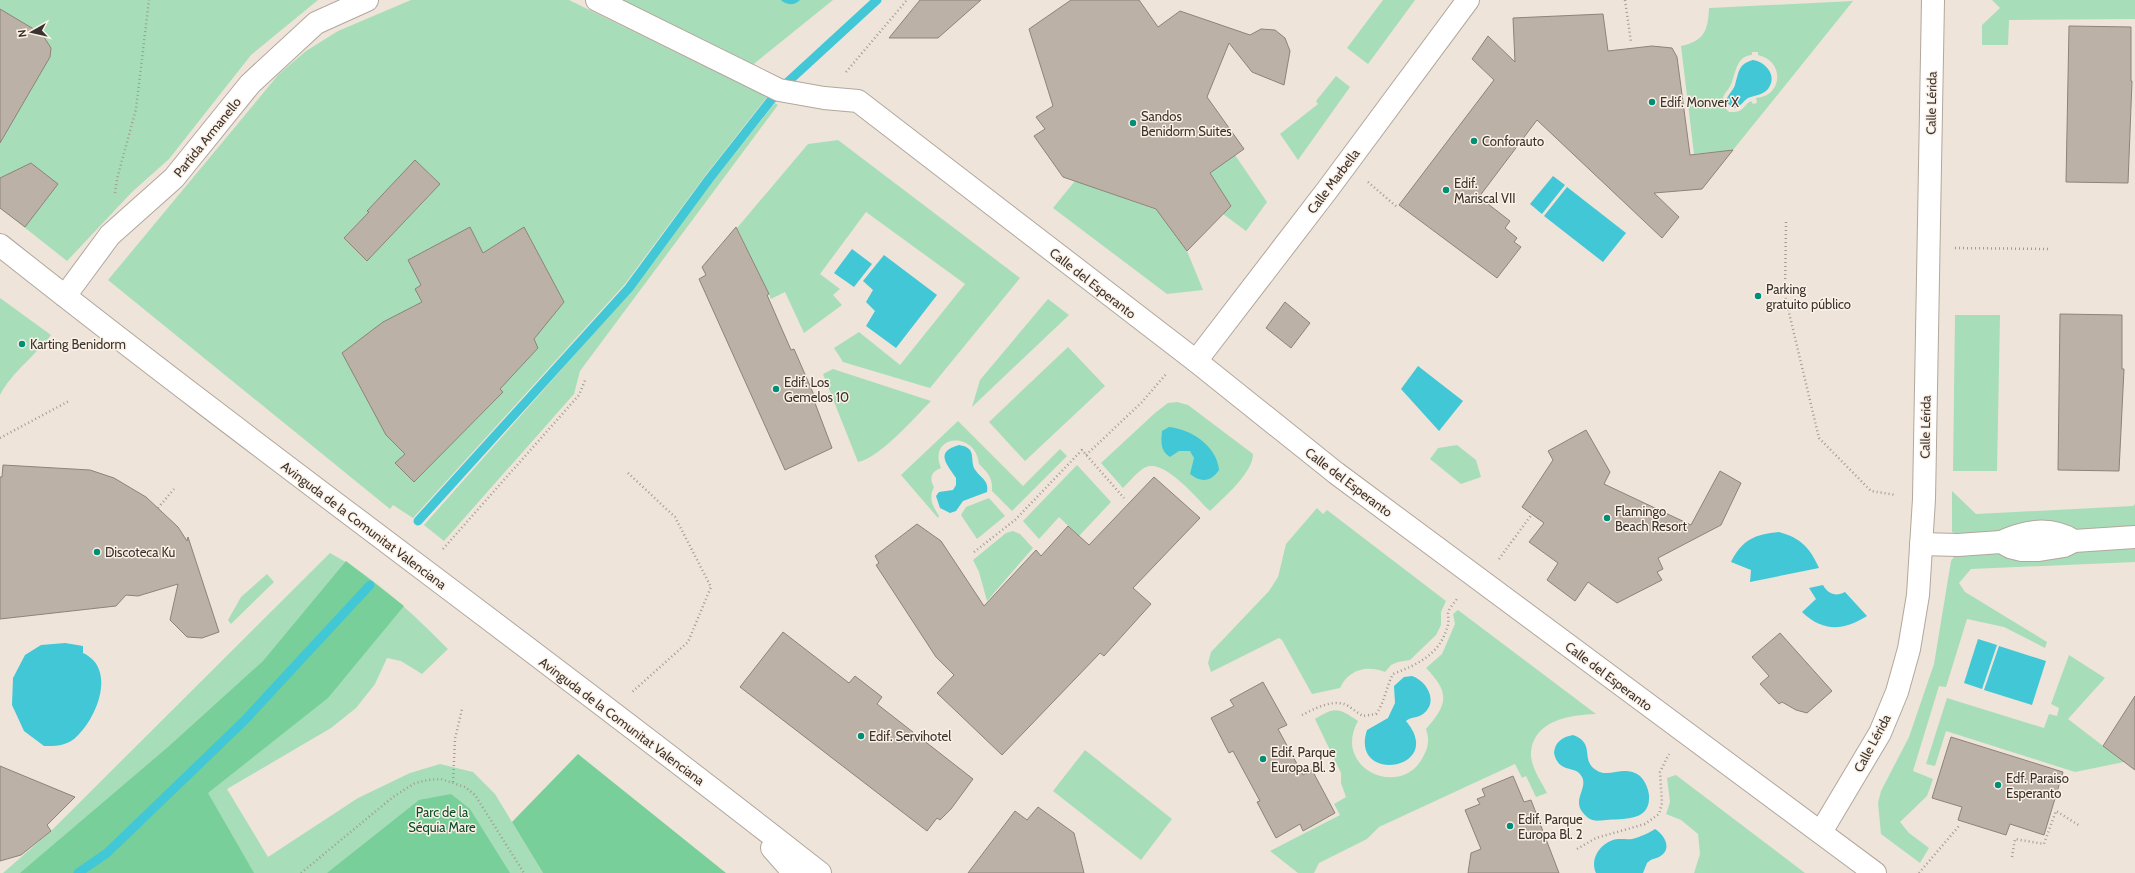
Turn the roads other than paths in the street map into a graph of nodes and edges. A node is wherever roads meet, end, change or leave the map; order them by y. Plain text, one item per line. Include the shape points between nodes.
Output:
1 (367, 0) edge
2 (597, 0) edge
3 (1468, 0) edge
4 (1933, 0) edge
5 (0, 245) edge
6 (65, 296) junction
7 (1190, 357) junction
8 (2135, 537) edge
9 (1921, 544) junction
10 (730, 802) junction
11 (1821, 832) junction
12 (794, 873) edge
13 (820, 873) edge
14 (1875, 873) edge

1 - 6 street, Partida Armanello via 316,23 250,84 174,178 110,235
2 - 7 street, Calle del Esperanto via 779,90 858,101
3 - 7 street, Calle Marbella via 1346,164
4 - 9 street, Calle Lérida via 1924,499
5 - 6 street, Avinguda de la Comunitat Valenciana
6 - 10 street, Avinguda de la Comunitat Valenciana
7 - 11 street, Calle del Esperanto via 1478,579
8 - 9 street via 2074,541 2064,546 2039,550 2022,550 2000,542
9 - 11 street, Calle Lérida via 1918,595 1909,649 1897,692 1880,733
10 - 12 street, Avinguda de la Comunitat Valenciana
10 - 13 street, Avinguda de la Comunitat Valenciana
11 - 14 street, Calle del Esperanto

